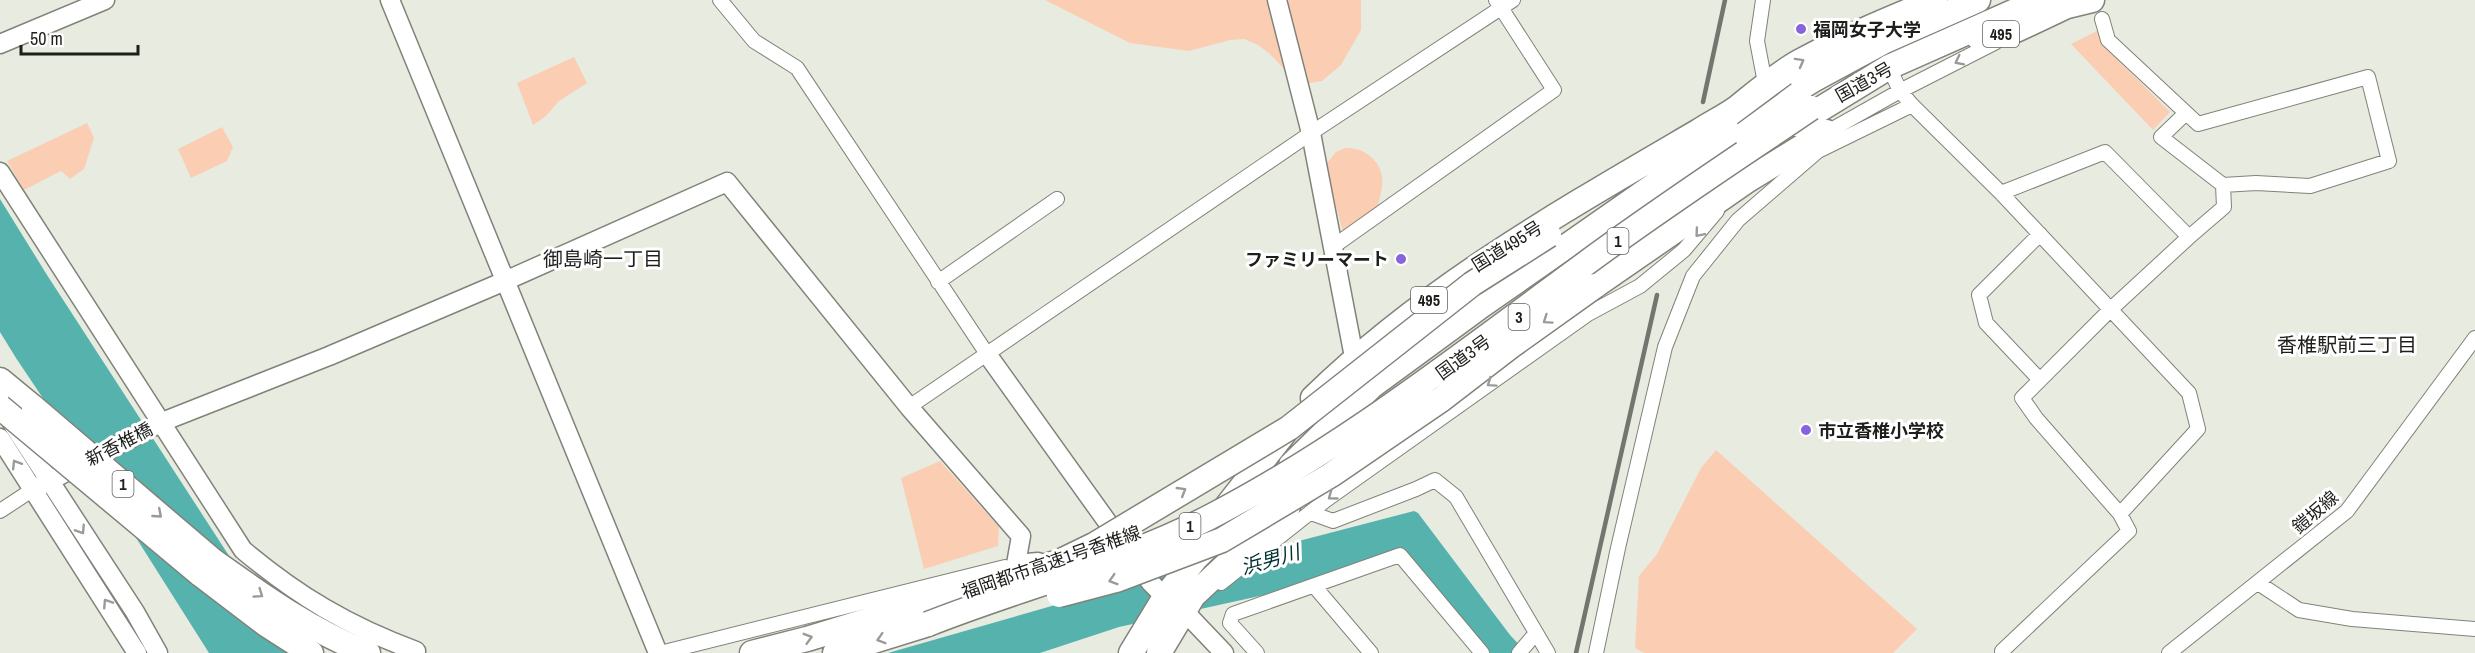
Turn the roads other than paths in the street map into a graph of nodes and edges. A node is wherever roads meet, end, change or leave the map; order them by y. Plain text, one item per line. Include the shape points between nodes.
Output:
1 (105, 0) edge
2 (390, 0) edge
3 (720, 0) edge
4 (1277, 0) edge
5 (1762, 0) edge
6 (1935, 0) edge
7 (1978, 0) edge
8 (1988, 0) edge
9 (2029, 0) edge
10 (2040, 0) edge
11 (1503, 3) edge
12 (2067, 6) junction
13 (2097, 10) edge
14 (3, 45) edge
15 (1930, 49) junction
16 (1889, 67) junction
17 (1765, 83) junction
18 (1900, 91) junction
19 (1912, 105) junction
20 (1822, 106) junction
21 (2186, 113) junction
22 (1741, 115) junction
23 (1826, 132) junction
24 (1311, 133) junction
25 (0, 172) edge
26 (1748, 180) junction
27 (2223, 185) junction
28 (2001, 194) junction
29 (1057, 199) dead end
30 (2040, 234) junction
31 (2189, 237) junction
32 (1334, 246) junction
33 (505, 281) junction
34 (938, 282) junction
35 (2111, 309) junction
36 (2475, 338) edge
37 (987, 354) junction
38 (1354, 357) junction
39 (1424, 372) junction
40 (0, 380) edge
41 (2040, 380) junction
42 (0, 405) edge
43 (909, 407) junction
44 (162, 422) junction
45 (0, 438) edge
46 (49, 481) junction
47 (32, 490) junction
48 (0, 511) edge
49 (1311, 513) junction
50 (2120, 514) junction
51 (1122, 543) junction
52 (1247, 556) junction
53 (1189, 561) junction
54 (1059, 562) junction
55 (1016, 564) junction
56 (2258, 583) junction
57 (1315, 587) junction
58 (1158, 590) junction
59 (1184, 611) junction
60 (928, 624) junction
61 (2475, 629) edge
62 (1536, 633) junction
63 (418, 652) edge
64 (137, 653) edge
65 (158, 653) edge
66 (311, 653) edge
67 (368, 653) edge
68 (659, 653) edge
69 (752, 653) edge
70 (835, 653) edge
71 (1131, 653) edge
72 (1159, 653) edge
73 (1224, 653) edge
74 (1257, 653) edge
75 (1371, 653) edge
76 (1482, 653) edge
77 (1519, 653) edge
78 (1548, 653) edge
79 (1596, 653) edge
80 (2004, 653) edge
81 (2169, 653) edge

1 - 14 street
2 - 33 street
3 - 34 street via 754,41 797,68
4 - 24 street
5 - 17 street via 1757,41
17 -> 6 highway, 国道495号 / 495 via 1872,26
7 - 22 highway, 国道3号 / 3 via 1885,41
8 - 39 highway, 1, bridge via 1894,43 1799,94
9 - 39 highway, 1, bridge via 1903,56 1811,108
10 - 15 highway, 国道3号 / 3
11 - 24 street
11 - 32 street via 1554,90
12 - 13 highway, 495
12 - 15 highway, 495 via 2016,30
12 -> 18 street
13 - 21 street via 2108,40
15 - 16 highway, 国道3号 / 3
16 - 18 street
16 - 20 highway, 国道3号 / 3
17 - 22 highway, 国道495号 / 495
18 - 19 street
18 - 23 street
19 - 28 street
19 - 79 street via 1818,151 1738,220 1693,276 1665,347
20 - 26 highway
20 - 52 highway, 国道3号 / 3 via 1611,249 1388,411
21 - 27 street via 2161,137
21 - 27 street via 2198,124 2367,77 2389,161 2310,186
22 - 38 highway, 国道495号 / 495 via 1570,206 1455,279
22 - 53 highway, 国道3号 / 3 via 1372,384
54 -> 22 highway, bridge via 1289,428 1472,284
23 - 26 highway
23 -> 49 street via 1729,197 1684,250 1640,286 1588,314
24 - 32 street
24 - 37 street
25 - 44 street
26 -> 60 highway, bridge via 1331,475 1222,540 1116,580
27 - 31 street via 2224,207
28 - 30 street
28 - 31 street via 2105,152
29 - 34 street
30 - 35 street
30 - 41 street via 1979,295 1986,323
31 - 35 street
32 - 38 street
33 - 43 street, 新香椎橋 via 727,182
33 - 44 street, 新香椎橋
33 - 68 street
34 - 37 street
35 - 41 street
35 - 50 street via 2189,393 2198,429
36 - 56 street, 鎧坂線 via 2347,511
37 - 43 street
37 - 51 street
38 - 53 highway, 国道495号 / 495 via 1304,407
39 - 54 highway, 福岡都市高速1号香椎線 / 1, bridge via 1240,483 1139,533
39 - 60 highway, 福岡都市高速1号香椎線 / 1, bridge via 1332,445 1207,518 1093,568
40 -> 67 highway, 1, bridge via 212,560 278,607 322,633
41 - 50 street via 2022,398
42 - 46 street
42 - 66 highway, 1, bridge via 200,574
43 - 55 street via 1021,536
44 - 46 street, 新香椎橋
44 - 63 street via 243,550 315,604 371,634
47 -> 45 street
46 - 47 street, 新香椎橋
46 -> 65 street
47 - 48 street
64 -> 47 street
49 - 52 street
49 - 62 street via 1333,521 1435,480 1456,497
50 - 80 street via 2128,531
51 - 55 street
51 - 58 street
52 - 59 highway, 国道3号 / 3 via 1193,596
53 - 58 highway, 国道3号 / 3
69 -> 54 highway, 福岡都市高速1号香椎線 / 1
55 - 68 street
56 - 61 street via 2299,610 2352,619
56 - 81 street, 鎧坂線
57 - 74 street via 1233,614 1230,623
57 - 75 street
57 - 76 street via 1400,555
58 - 59 street
58 - 71 highway, 国道3号 / 3 via 1150,621
59 - 72 highway, 国道3号 / 3
59 - 73 street
60 -> 70 highway, 福岡都市高速1号香椎線 / 1
62 - 77 street
62 - 78 street

